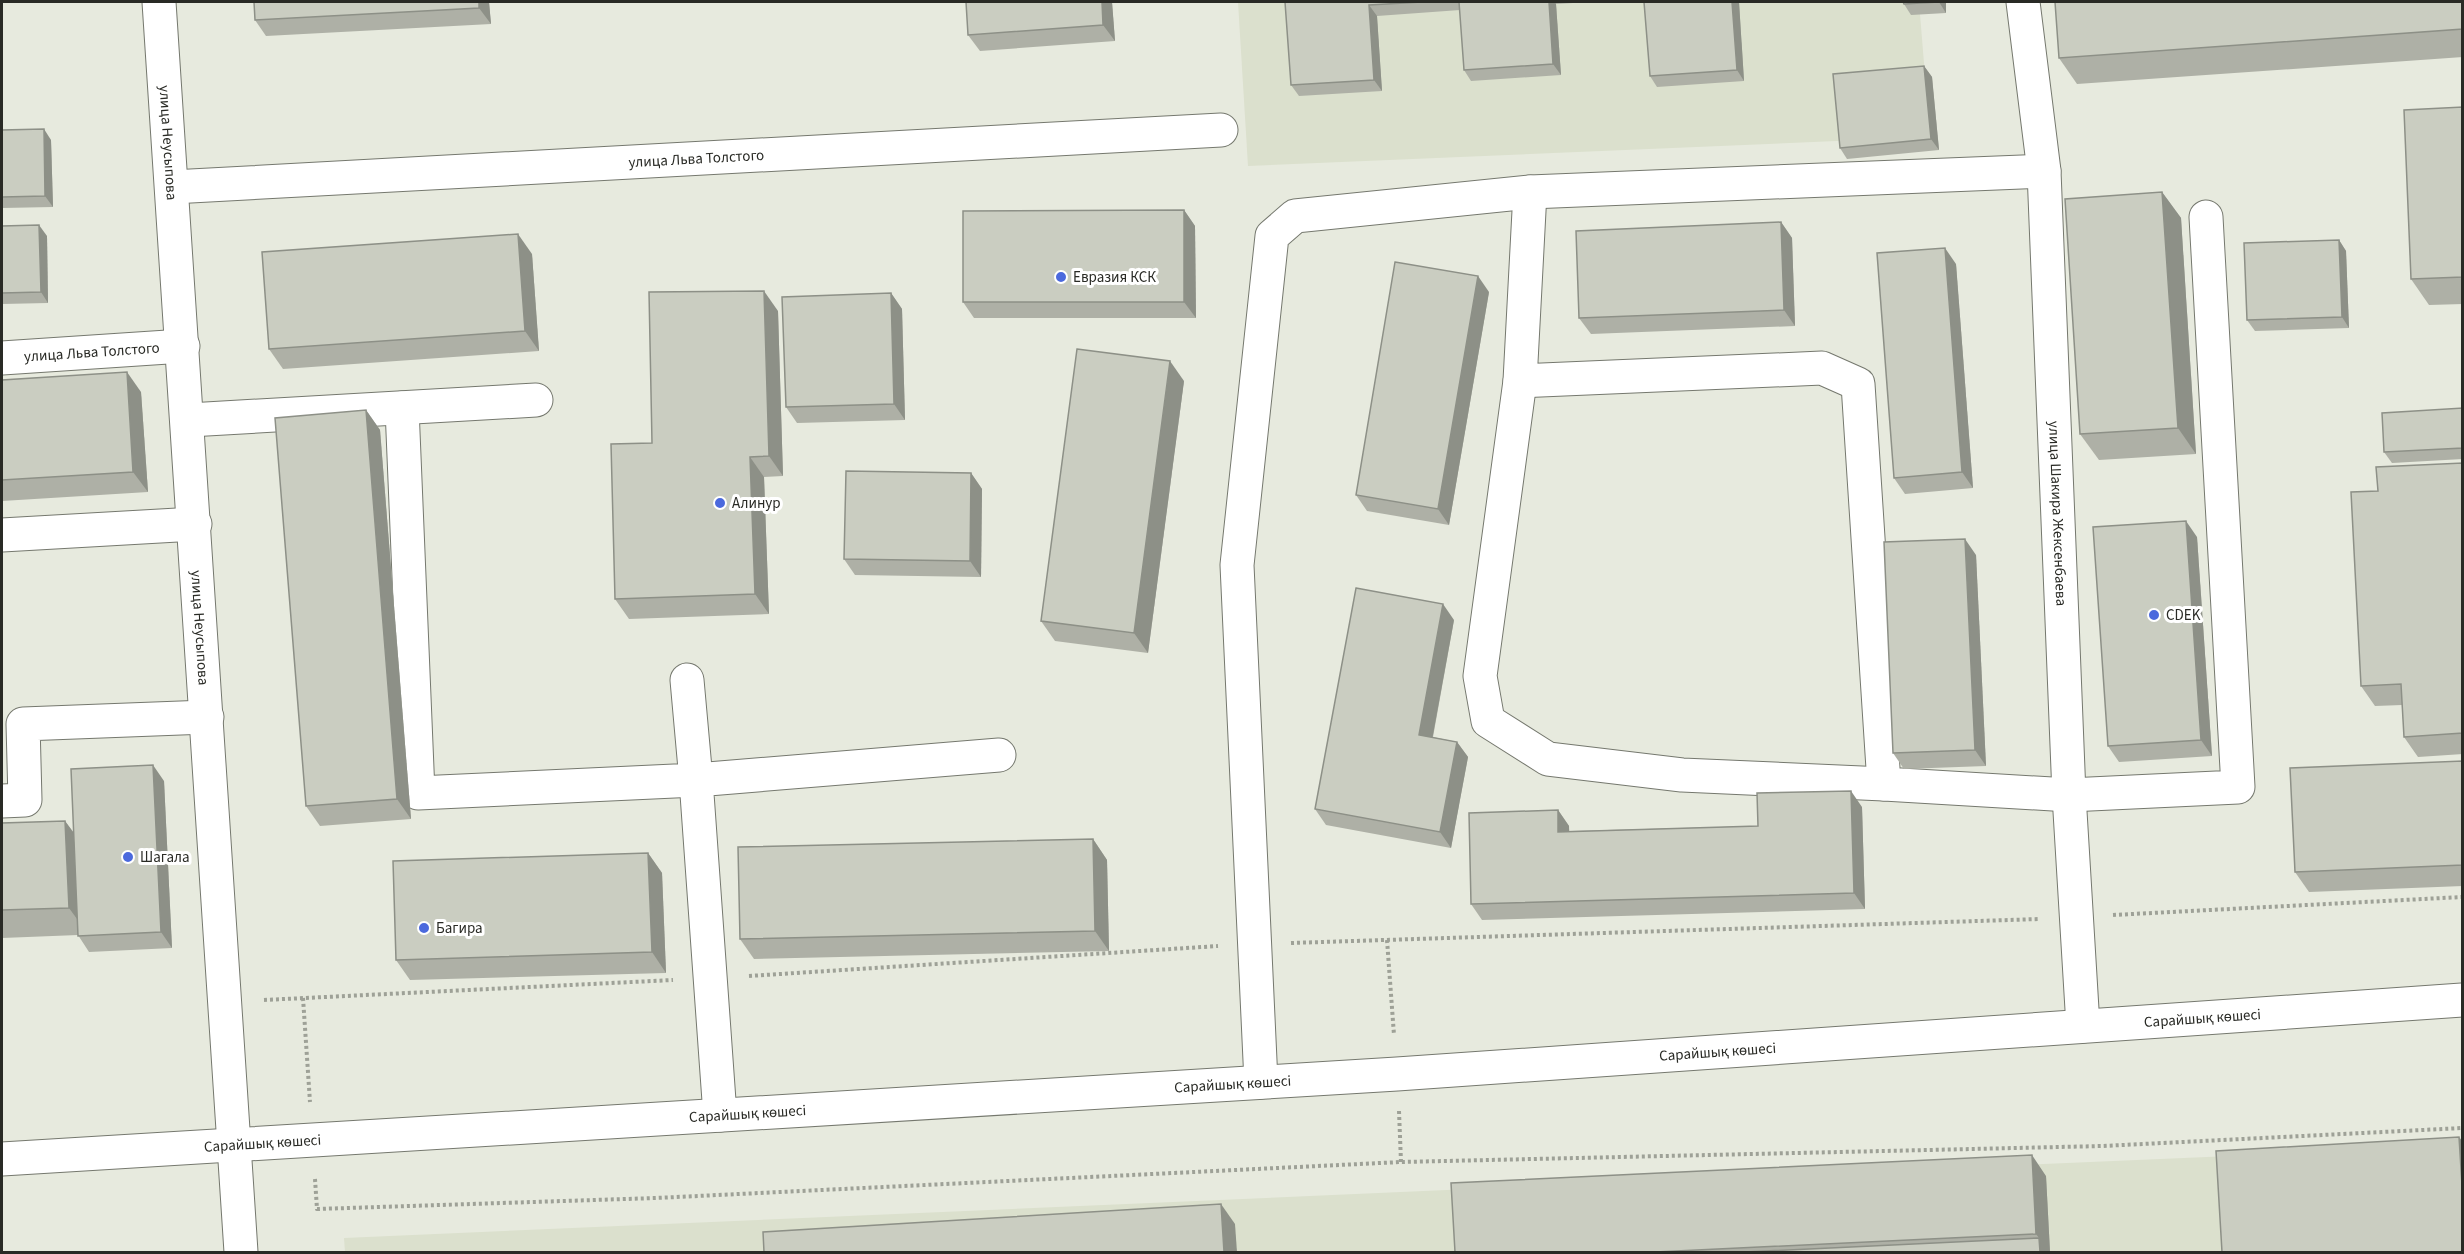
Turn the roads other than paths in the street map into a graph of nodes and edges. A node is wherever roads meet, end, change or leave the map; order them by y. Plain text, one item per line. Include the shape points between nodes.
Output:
1 (159, 2) edge
2 (2023, 2) edge
3 (1221, 130) dead end
4 (2044, 171) junction
5 (172, 187) junction
6 (1530, 192) junction
7 (2206, 218) dead end
8 (183, 346) junction
9 (2, 358) edge
10 (1520, 381) junction
11 (536, 400) dead end
12 (402, 408) junction
13 (189, 420) junction
14 (195, 524) junction
15 (2, 535) edge
16 (687, 680) dead end
17 (207, 717) junction
18 (999, 755) dead end
19 (696, 780) junction
20 (1884, 784) junction
21 (2069, 795) junction
22 (2, 801) edge
23 (2463, 1000) edge
24 (2083, 1026) junction
25 (1261, 1083) junction
26 (720, 1114) junction
27 (233, 1145) junction
28 (2, 1159) edge
29 (241, 1252) edge

1 - 5 street, улица Неусыпова
2 - 4 street, улица Шакира Жексенбаева
3 - 5 street, улица Льва Толстого
4 - 6 street
4 - 21 street, улица Шакира Жексенбаева
5 - 8 street, улица Неусыпова
6 - 10 street
6 - 25 street via 1295,216 1272,236 1237,565
7 - 21 street via 2238,787
8 - 9 street, улица Льва Толстого
8 - 13 street, улица Неусыпова
10 - 20 street via 1822,368 1858,384
10 - 20 street via 1480,676 1488,721 1548,759 1682,775
11 - 12 street
12 - 13 street
12 - 19 street via 418,793
13 - 14 street, улица Неусыпова
14 - 15 street
14 - 17 street, улица Неусыпова
16 - 19 street
17 - 22 street via 23,724 26,800
17 - 27 street, улица Неусыпова
18 - 19 street
19 - 26 street
20 - 21 street
21 - 24 street, улица Шакира Жексенбаева
23 - 24 street, Сарайшық көшесі
24 - 25 street, Сарайшық көшесі
25 - 26 street, Сарайшық көшесі
26 - 27 street, Сарайшық көшесі
27 - 28 street, Сарайшық көшесі
27 - 29 street, улица Неусыпова

